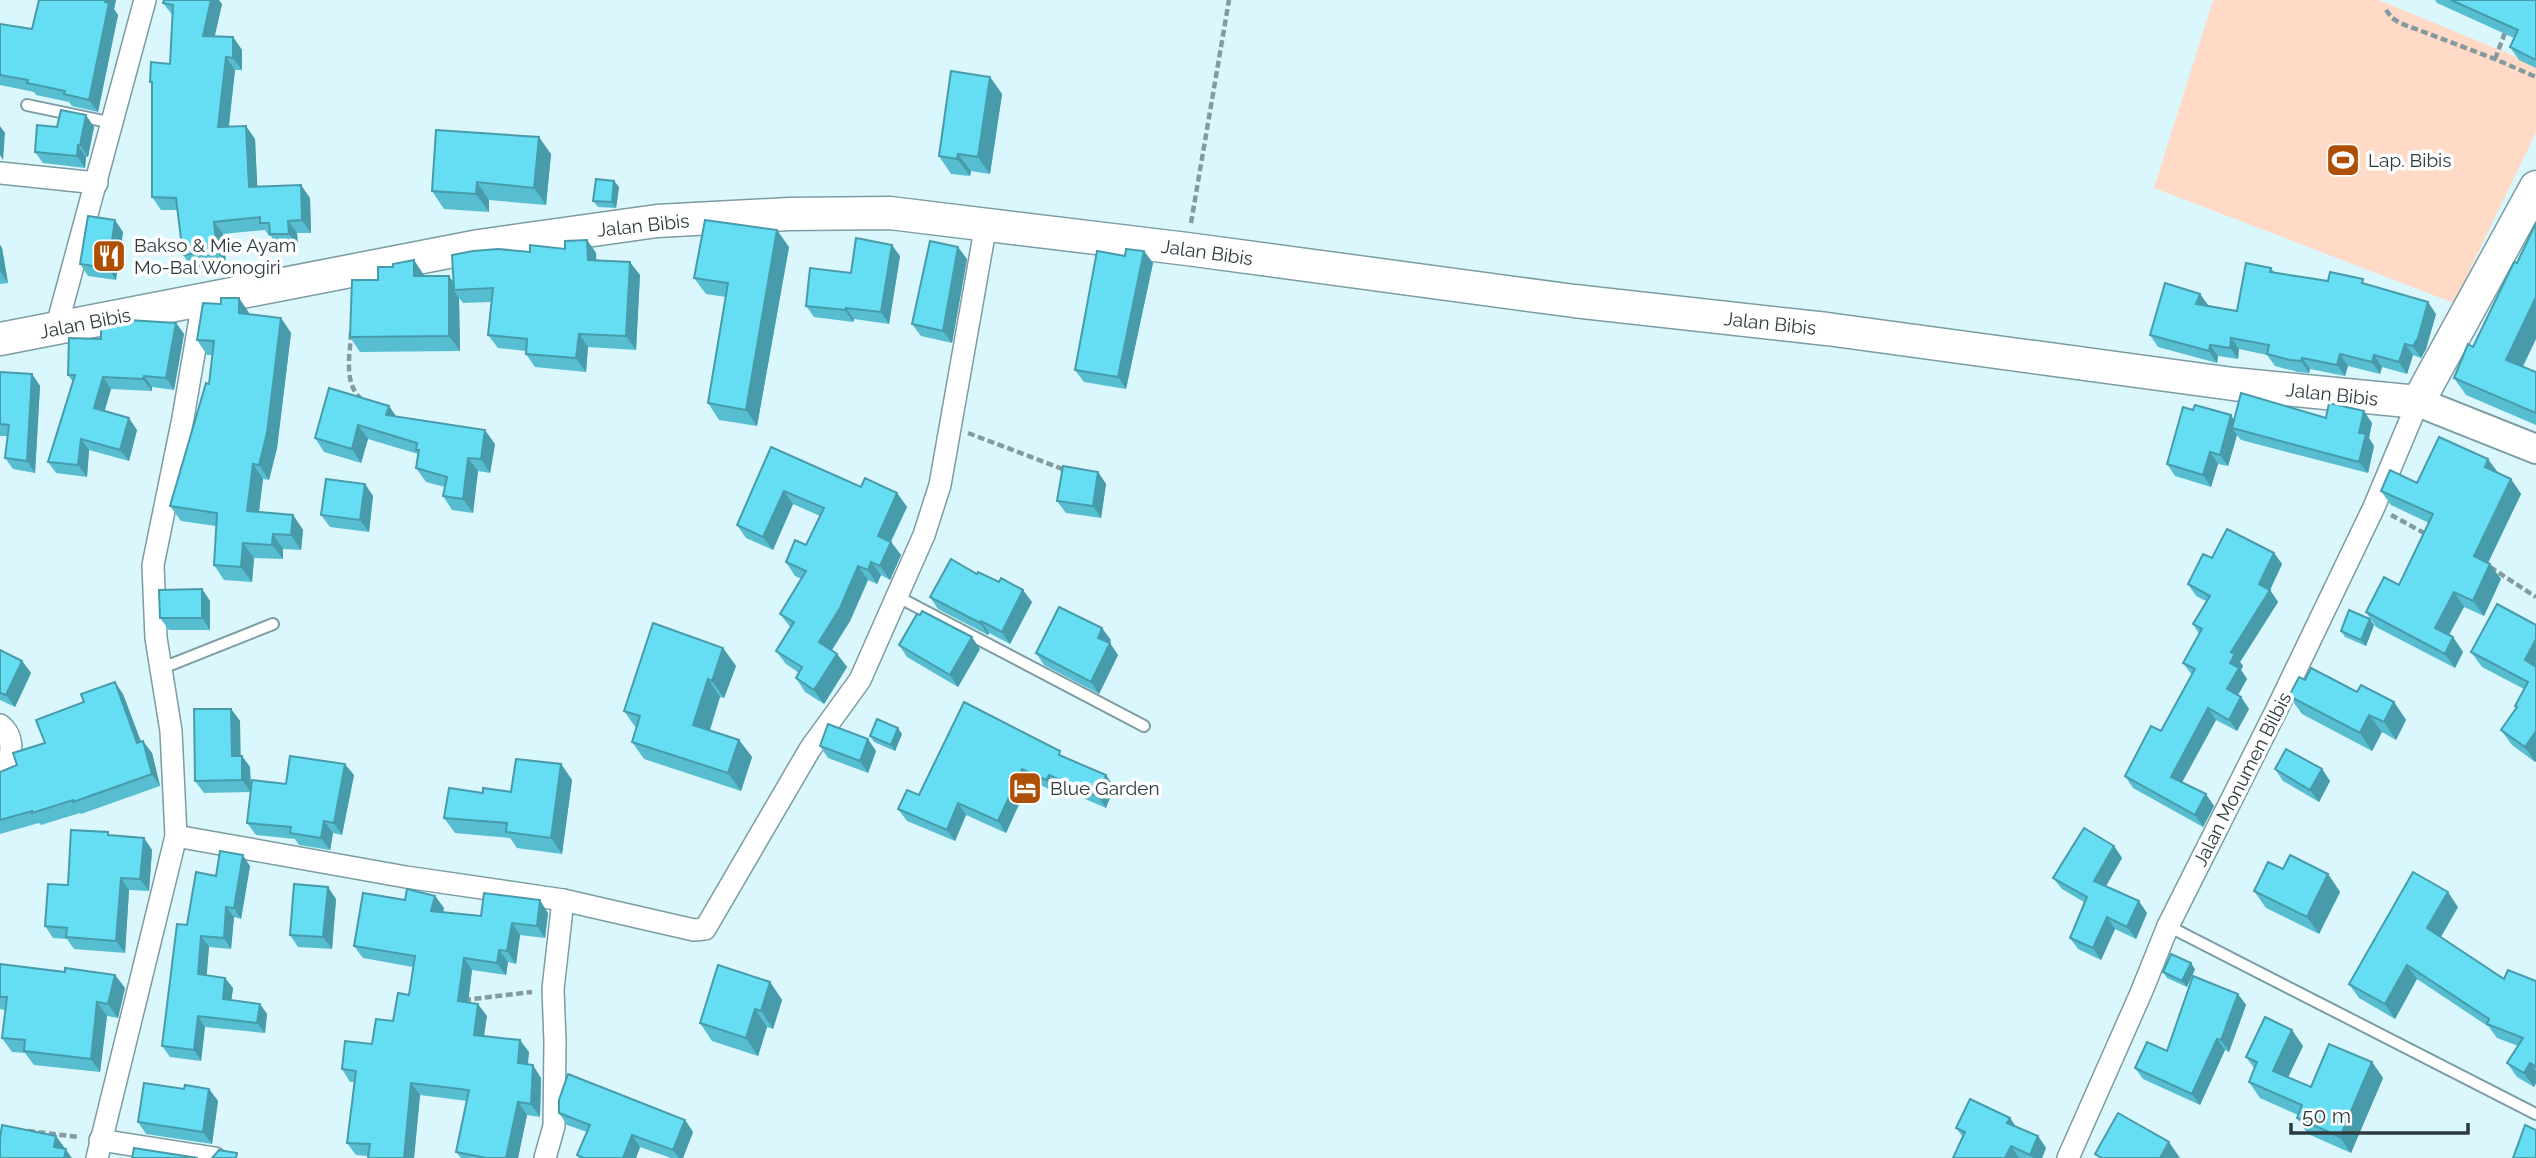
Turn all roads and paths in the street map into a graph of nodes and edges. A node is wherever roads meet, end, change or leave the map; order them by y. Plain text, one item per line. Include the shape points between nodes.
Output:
1 (145, 0) edge
2 (1229, 0) edge
3 (2386, 10) dead end
4 (2509, 23) edge
5 (2495, 59) junction
6 (2536, 77) edge
7 (27, 105) dead end
8 (113, 123) junction
9 (0, 173) edge
10 (97, 183) junction
11 (2536, 187) edge
12 (986, 224) junction
13 (1186, 249) junction
14 (203, 300) junction
15 (351, 324) edge
16 (56, 329) junction
17 (0, 339) edge
18 (2418, 402) junction
19 (373, 405) edge
20 (951, 427) junction
21 (2536, 449) edge
22 (1066, 470) edge
23 (2375, 506) junction
24 (2431, 537) edge
25 (2488, 566) edge
26 (898, 597) junction
27 (2536, 597) edge
28 (272, 624) dead end
29 (160, 669) junction
30 (0, 725) edge
31 (1144, 726) dead end
32 (0, 773) edge
33 (176, 836) junction
34 (563, 900) junction
35 (2168, 926) junction
36 (554, 989) junction
37 (453, 999) edge
38 (2536, 1114) edge
39 (25, 1130) edge
40 (99, 1149) edge
41 (215, 1158) edge
42 (545, 1158) edge
43 (2068, 1158) edge

1 - 8 street
2 - 13 path
3 - 5 path via 2400,23
4 - 5 path
5 - 6 path
7 - 8 lane
8 - 10 street
9 - 10 street
10 - 16 street
11 - 18 main road
12 - 13 main road, Jalan Bibis
12 - 14 main road, Jalan Bibis via 890,213 657,221 479,246
12 - 20 street
13 - 18 main road, Jalan Bibis via 2233,384
14 - 16 main road, Jalan Bibis
14 - 29 street via 153,565
15 - 19 path via 349,379 360,399
16 - 17 main road, Jalan Bibis
18 - 21 street
18 - 23 street, Jalan Monumen Bilbis
20 - 22 path
20 - 26 street via 933,510
23 - 24 path
23 - 35 street, Jalan Monumen Bilbis
25 - 27 path
26 - 31 lane
26 - 34 street via 860,680 810,749 705,929
28 - 29 lane
29 - 33 street via 171,731
30 - 32 street via 11,742 10,757
33 - 34 street
33 - 40 street
34 - 36 street
35 - 38 lane
35 - 43 street, Jalan Monumen Bilbis
36 - 37 path
36 - 42 street via 554,1126
39 - 40 path
40 - 41 street

